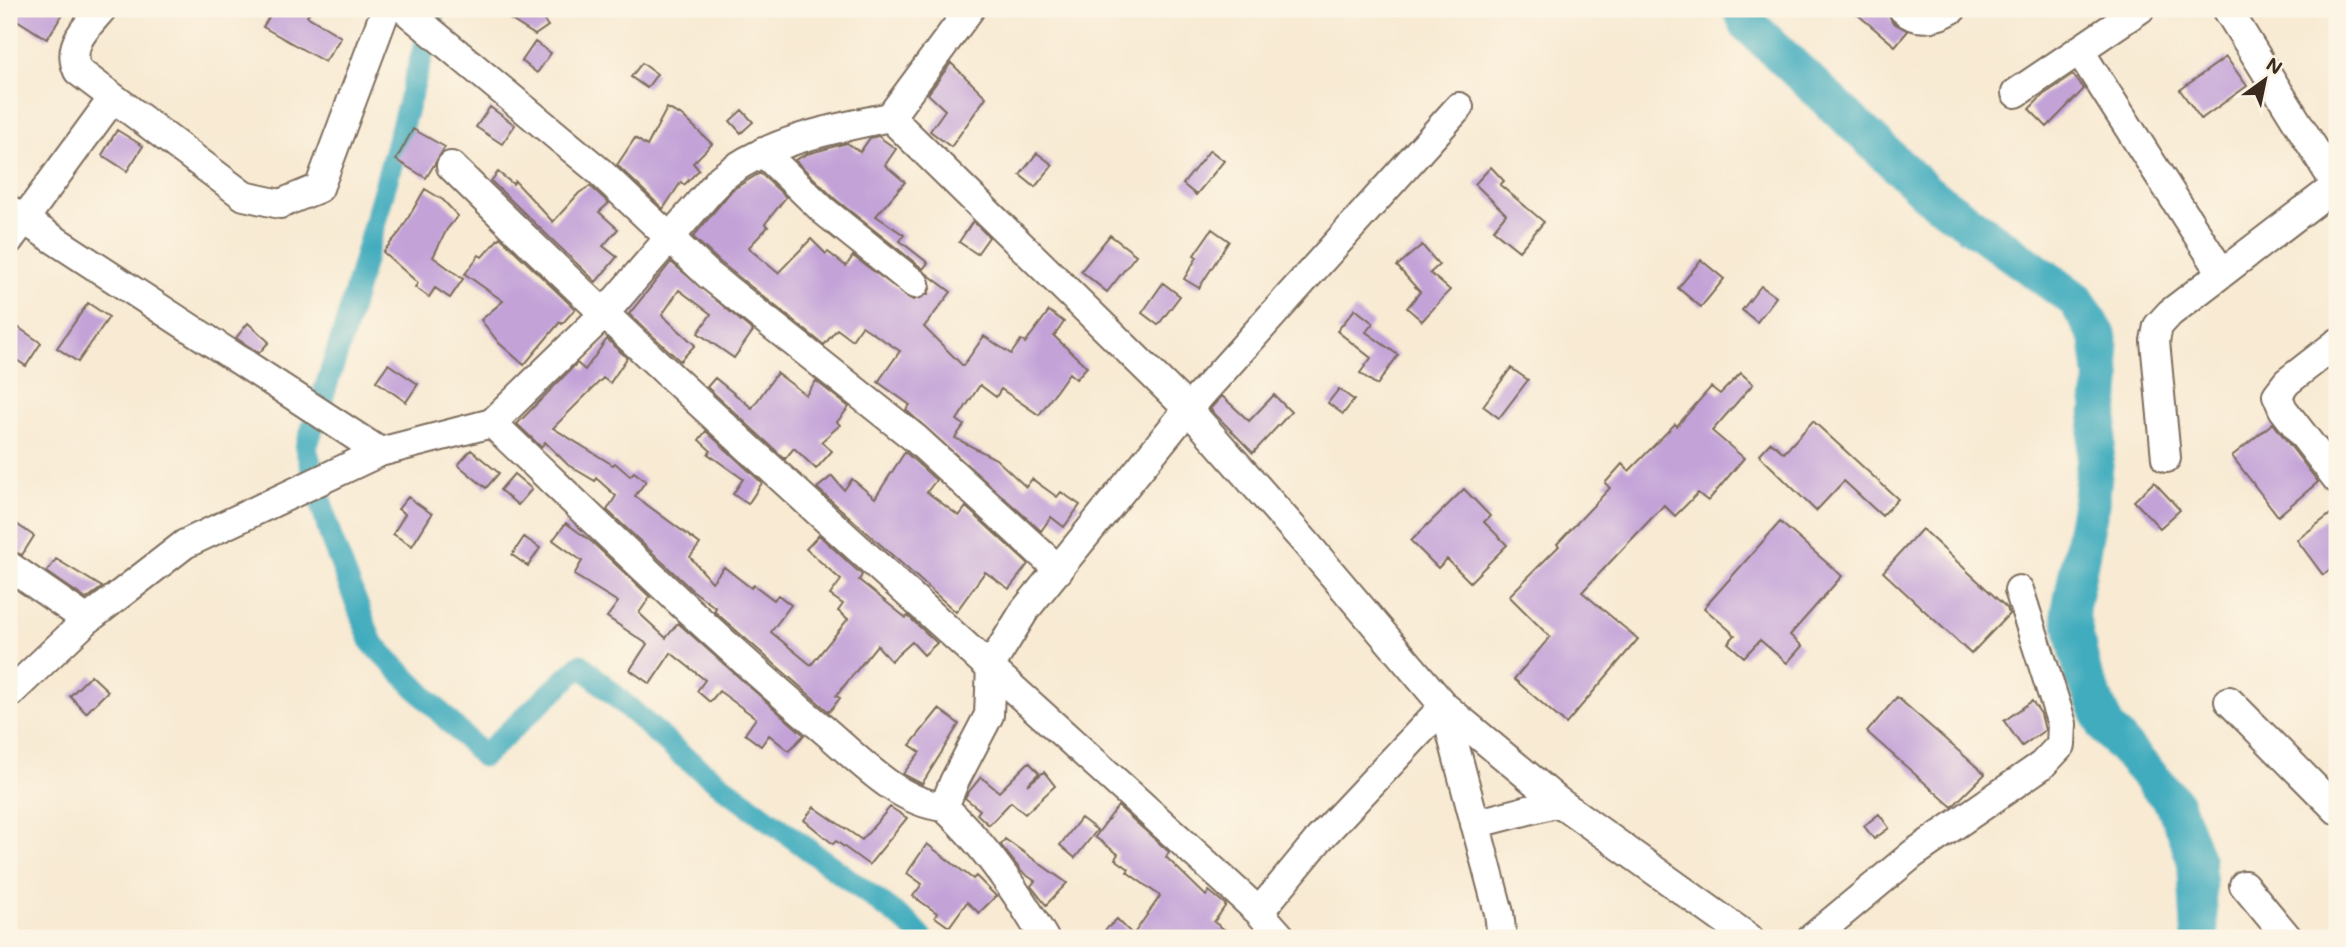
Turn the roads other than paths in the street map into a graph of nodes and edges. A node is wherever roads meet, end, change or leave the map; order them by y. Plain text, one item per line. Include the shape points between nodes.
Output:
1 (102, 9) edge
2 (386, 9) edge
3 (970, 9) edge
4 (1903, 9) edge
5 (1952, 9) edge
6 (2140, 9) edge
7 (2227, 9) edge
8 (411, 14) edge
9 (2079, 50) junction
10 (2016, 93) dead end
11 (113, 98) junction
12 (1459, 107) dead end
13 (890, 117) junction
14 (763, 152) junction
15 (451, 166) dead end
16 (2337, 186) edge
17 (14, 224) edge
18 (670, 241) junction
19 (2222, 273) junction
20 (915, 284) dead end
21 (603, 315) junction
22 (2337, 343) edge
23 (1188, 409) junction
24 (492, 423) junction
25 (380, 452) junction
26 (2166, 458) dead end
27 (2337, 479) edge
28 (9, 566) edge
29 (1059, 570) junction
30 (2019, 590) dead end
31 (87, 620) junction
32 (991, 665) junction
33 (9, 694) edge
34 (2229, 701) dead end
35 (1444, 706) junction
36 (1559, 802) junction
37 (944, 807) junction
38 (2337, 810) edge
39 (1475, 824) junction
40 (2244, 885) dead end
41 (1259, 912) junction
42 (1044, 938) edge
43 (1282, 938) edge
44 (1502, 938) edge
45 (1749, 938) edge
46 (1812, 938) edge
47 (2288, 938) edge

1 - 11 street via 77,39 73,60 78,71
2 - 11 street via 319,188 300,198 280,204 244,196
3 - 13 street
4 - 5 street via 1921,18
6 - 9 street
7 - 16 street
8 - 18 street via 599,171
9 - 10 street
9 - 19 street
11 - 17 street
12 - 23 street
13 - 14 street via 829,129
13 - 23 street
14 - 18 street via 722,178
14 - 20 street via 824,211
15 - 21 street
16 - 19 street
17 - 25 street
18 - 21 street
18 - 29 street via 916,439
19 - 26 street via 2158,326 2155,341
21 - 24 street
21 - 32 street
22 - 27 street via 2277,395
23 - 29 street
23 - 35 street
24 - 25 street
24 - 37 street via 733,653 888,783 924,805
25 - 31 street via 185,544
28 - 31 street
29 - 32 street via 1026,610
30 - 46 street via 2062,724 2061,745 2042,765 1913,854
31 - 33 street
32 - 37 street via 989,715
32 - 41 street
34 - 38 street
35 - 36 street
35 - 39 street
35 - 41 street via 1319,839
36 - 39 street
36 - 45 street
37 - 42 street via 1022,901
39 - 44 street
40 - 47 street
41 - 43 street

